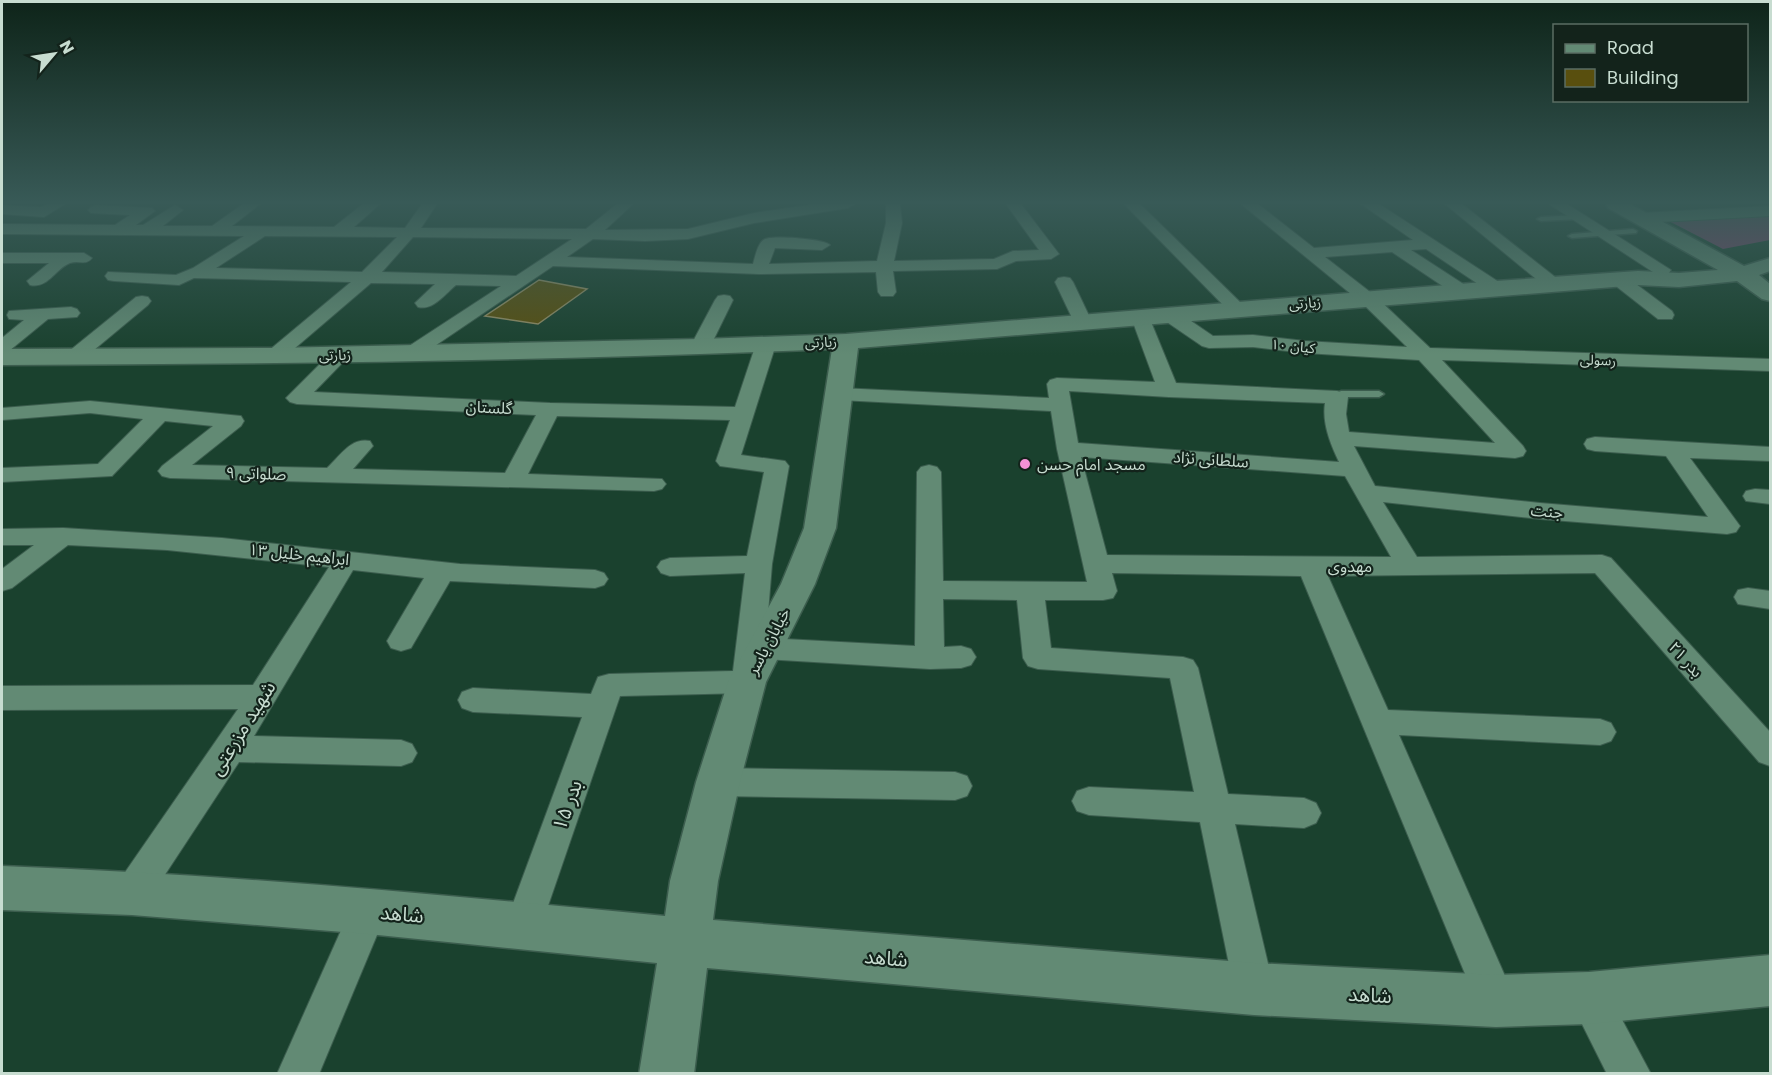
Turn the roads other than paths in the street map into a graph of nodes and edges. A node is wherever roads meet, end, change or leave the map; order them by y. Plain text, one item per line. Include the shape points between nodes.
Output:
1 (226, 254) edge
2 (390, 254) edge
3 (560, 254) edge
4 (765, 254) edge
5 (888, 254) edge
6 (1048, 254) edge
7 (1182, 254) edge
8 (1311, 254) edge
9 (1406, 254) edge
10 (1444, 254) edge
11 (1515, 254) edge
12 (1637, 254) edge
13 (1701, 254) edge
14 (1760, 254) edge
15 (2, 258) edge
16 (550, 261) junction
17 (1770, 264) edge
18 (885, 268) junction
19 (1732, 268) junction
20 (759, 270) junction
21 (1662, 270) junction
22 (197, 273) junction
23 (114, 276) dead end
24 (369, 276) junction
25 (452, 279) junction
26 (1628, 279) junction
27 (36, 281) dead end
28 (519, 281) junction
29 (1064, 282) dead end
30 (1553, 284) junction
31 (1496, 288) junction
32 (1462, 291) junction
33 (887, 292) dead end
34 (1770, 294) edge
35 (1368, 299) junction
36 (724, 300) dead end
37 (142, 301) dead end
38 (424, 303) dead end
39 (1236, 308) junction
40 (71, 313) dead end
41 (43, 314) junction
42 (1168, 314) junction
43 (16, 315) dead end
44 (1665, 315) dead end
45 (1140, 317) junction
46 (1083, 322) junction
47 (846, 341) junction
48 (765, 344) junction
49 (2, 347) edge
50 (700, 347) junction
51 (413, 352) junction
52 (341, 354) junction
53 (1425, 354) junction
54 (75, 356) junction
55 (274, 356) junction
56 (2, 357) edge
57 (1770, 365) edge
58 (1169, 391) junction
59 (840, 393) junction
60 (1379, 394) dead end
61 (1337, 397) junction
62 (1060, 405) junction
63 (550, 410) junction
64 (2, 414) edge
65 (160, 414) junction
66 (743, 414) junction
67 (1340, 438) junction
68 (1595, 444) dead end
69 (362, 446) dead end
70 (1068, 448) junction
71 (1672, 450) junction
72 (1770, 454) edge
73 (1354, 470) junction
74 (929, 472) dead end
75 (2, 475) edge
76 (334, 476) junction
77 (513, 480) junction
78 (654, 484) dead end
79 (1368, 493) junction
80 (63, 536) junction
81 (2, 537) edge
82 (346, 559) junction
83 (759, 564) junction
84 (1098, 564) junction
85 (1602, 564) joint
86 (1409, 566) junction
87 (670, 567) dead end
88 (1311, 567) junction
89 (442, 571) junction
90 (596, 579) dead end
91 (2, 582) edge
92 (930, 590) junction
93 (1030, 592) junction
94 (401, 641) dead end
95 (764, 648) junction
96 (962, 657) dead end
97 (930, 658) junction
98 (747, 682) junction
99 (606, 695) junction
100 (263, 697) junction
101 (2, 698) edge
102 (473, 700) dead end
103 (1377, 722) junction
104 (1600, 732) dead end
105 (230, 749) junction
106 (401, 753) dead end
107 (1770, 753) edge
108 (718, 782) junction
109 (955, 786) dead end
110 (1089, 801) dead end
111 (1213, 808) junction
112 (1304, 813) dead end
113 (2, 888) edge
114 (132, 893) junction
115 (368, 911) junction
116 (524, 925) junction
117 (685, 942) junction
118 (1770, 981) edge
119 (1254, 989) junction
120 (1589, 998) junction
121 (1496, 1001) junction
122 (298, 1074) edge
123 (666, 1074) edge
124 (1630, 1074) edge

1 - 22 street
2 - 24 street
3 - 16 street
4 - 20 street
5 - 18 street
6 - 18 street via 1013,256 997,264
7 - 39 street
8 - 35 street
9 - 32 street
10 - 31 street
11 - 30 street
12 - 21 street
13 - 19 street
14 - 19 street, زیارتی
15 - 27 street via 75,258
16 - 20 street
16 - 28 street
17 - 19 street, زیارتی
18 - 20 street
18 - 33 street
19 - 21 street, زیارتی
19 - 26 street, زیارتی via 1679,280
19 - 34 street
21 - 26 street, زیارتی
22 - 23 street via 179,280
22 - 24 street
24 - 25 street
24 - 55 street
25 - 28 street
25 - 38 street
26 - 30 street, زیارتی
26 - 44 street
28 - 51 street
29 - 46 street
30 - 31 street, زیارتی
31 - 32 street, زیارتی
32 - 35 street, زیارتی
35 - 39 street, زیارتی
35 - 53 street
36 - 50 street
37 - 54 street
39 - 42 street, زیارتی
40 - 41 street
41 - 43 street
41 - 49 street
42 - 45 street, زیارتی
42 - 53 street, کیان ۱۰ via 1209,342 1253,341 1305,348
45 - 46 street, زیارتی
45 - 58 street
46 - 47 street, زیارتی
47 - 48 street, زیارتی
47 - 59 street, خیابان یاسر
48 - 50 street, زیارتی
48 - 66 street
50 - 51 street, زیارتی
51 - 52 street, زیارتی
52 - 55 street, زیارتی
52 - 63 street, گلستان via 297,398
53 - 57 street, رسولی
53 - 67 street via 1515,451
54 - 55 street, زیارتی
54 - 56 street, زیارتی
58 - 61 street
58 - 62 street via 1057,384
59 - 62 street
59 - 95 street, خیابان یاسر via 820,528 798,584
60 - 61 lane
61 - 67 street via 1334,416
62 - 70 street
63 - 66 street, گلستان
63 - 77 street
64 - 65 street, صلواتی ۹ via 90,407
65 - 75 street via 104,471
65 - 76 street, صلواتی ۹ via 233,421 170,471
66 - 83 street via 728,461 777,466
67 - 73 street
68 - 71 street
69 - 76 street
70 - 73 street, سلطانی نژاد
70 - 84 street
71 - 72 street
71 - 79 street, جنت via 1727,526
73 - 79 street
74 - 92 street
76 - 77 street, صلواتی ۹
77 - 78 street, صلواتی ۹
79 - 86 street
80 - 81 street, ابراهیم خلیل ۱۳
80 - 82 street, ابراهیم خلیل ۱۳
80 - 91 street
82 - 89 street, ابراهیم خلیل ۱۳
82 - 100 street, شهید مزرعتی
83 - 87 street
83 - 98 street
84 - 88 street, مهدوی
84 - 93 street via 1103,591
85 - 86 street, مهدوی
85 - 107 street, بدر ۲۱
86 - 88 street, مهدوی
88 - 103 street
89 - 90 street, ابراهیم خلیل ۱۳
89 - 94 street
92 - 93 street
92 - 97 street
93 - 111 street via 1038,658 1183,668
95 - 97 street
95 - 98 street, خیابان یاسر
96 - 97 street
98 - 99 street
98 - 108 street, خیابان یاسر
99 - 102 street
99 - 116 street, بدر ۱۵
100 - 101 street
100 - 105 street, شهید مزرعتی
103 - 104 street
103 - 121 street
105 - 106 street
105 - 114 street, شهید مزرعتی
108 - 109 street
108 - 117 street, خیابان یاسر via 694,881
110 - 111 street
111 - 112 street
111 - 119 street
113 - 114 street, شاهد
114 - 115 street, شاهد
115 - 116 street, شاهد
115 - 122 street
116 - 117 street, شاهد
117 - 119 street, شاهد
117 - 123 street, خیابان یاسر
118 - 120 street, شاهد
119 - 121 street, شاهد
120 - 121 street, شاهد
120 - 124 street

